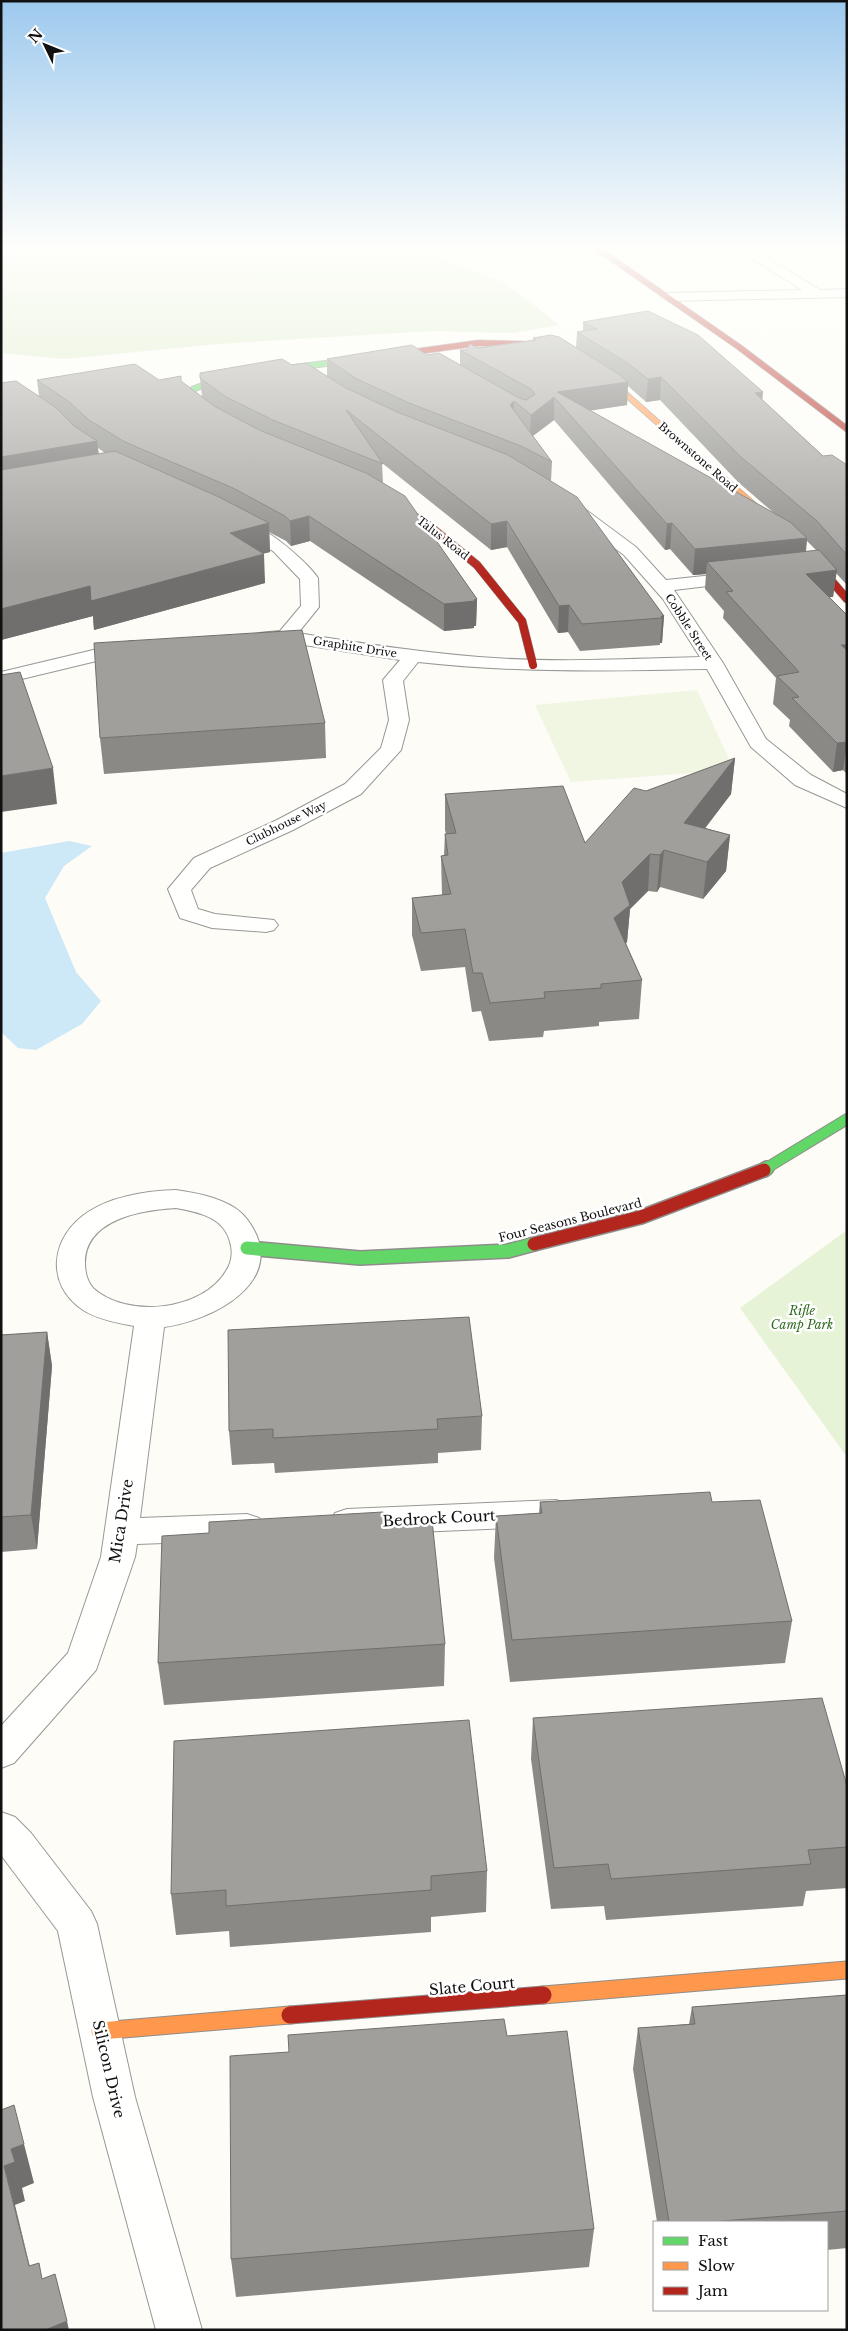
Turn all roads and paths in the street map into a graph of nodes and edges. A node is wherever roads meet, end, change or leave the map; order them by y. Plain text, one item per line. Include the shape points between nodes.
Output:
1 (369, 358) edge
2 (422, 358) edge
3 (753, 358) edge
4 (430, 362) edge
5 (293, 368) junction
6 (588, 370) edge
7 (315, 382) edge
8 (221, 426) edge
9 (847, 429) edge
10 (381, 496) edge
11 (554, 498) edge
12 (219, 515) edge
13 (777, 526) edge
14 (799, 546) edge
15 (821, 569) junction
16 (802, 571) edge
17 (755, 576) edge
18 (661, 586) junction
19 (847, 599) edge
20 (285, 636) junction
21 (247, 637) edge
22 (153, 645) edge
23 (413, 656) junction
24 (713, 663) junction
25 (533, 665) junction
26 (1, 678) edge
27 (847, 802) edge
28 (266, 925) dead end
29 (847, 1119) edge
30 (247, 1248) junction
31 (150, 1316) junction
32 (588, 1511) edge
33 (320, 1523) edge
34 (280, 1525) edge
35 (121, 1532) junction
36 (1, 1752) edge
37 (1, 1829) edge
38 (847, 1970) edge
39 (100, 2031) junction
40 (180, 2330) edge

1 - 5 street
2 - 4 street
3 - 9 street
5 - 7 street
5 - 8 street via 230,376 193,389 192,403
6 - 13 street, Brownstone Road via 622,391
10 - 25 street, Talus Road via 427,524 477,565 522,621
11 - 18 street, Cobble Street via 630,552
12 - 20 street via 279,547 309,578 310,607
14 - 15 street
15 - 16 street
15 - 19 street
17 - 18 street
18 - 24 street, Cobble Street
20 - 21 street, Graphite Drive
20 - 23 street, Graphite Drive
22 - 26 street via 127,648
23 - 25 street, Graphite Drive
23 - 28 street, Clubhouse Way via 394,680 399,720 391,750 353,790 202,863 179,889 188,913 212,921
24 - 25 street, Graphite Drive
24 - 27 street, Cobble Street via 758,742 803,780
29 - 30 street, Four Seasons Boulevard via 772,1167 641,1218 508,1252 360,1258
30 - 31 street via 246,1265 235,1283 216,1299 191,1311
30 - 31 street via 240,1228 224,1214 202,1204 176,1199 147,1200 119,1207 95,1220 77,1238 68,1257 70,1277 82,1295 103,1308 130,1316
31 - 35 street, Mica Drive
32 - 33 street, Bedrock Court
34 - 35 street
35 - 36 street, Mica Drive via 118,1557 83,1660
37 - 39 street, Silicon Drive via 17,1845 76,1924
38 - 39 street, Slate Court
39 - 40 street, Silicon Drive via 114,2097

